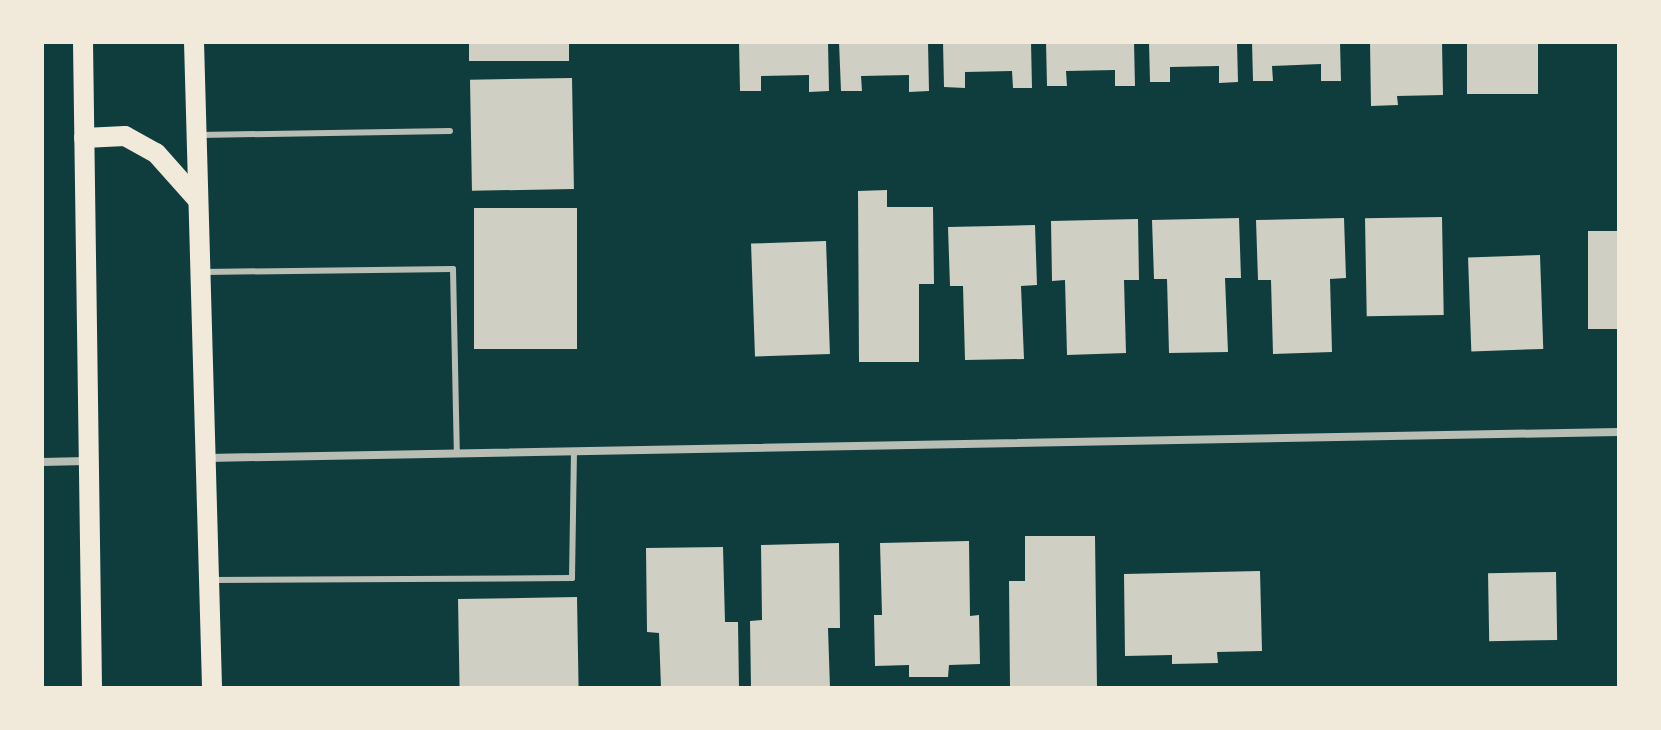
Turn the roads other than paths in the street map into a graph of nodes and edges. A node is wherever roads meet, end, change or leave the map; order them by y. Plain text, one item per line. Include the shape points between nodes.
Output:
1 (83, 42) edge
2 (194, 42) edge
3 (450, 131) dead end
4 (196, 135) junction
5 (84, 138) junction
6 (197, 199) junction
7 (200, 272) junction
8 (1619, 432) edge
9 (574, 452) junction
10 (457, 453) junction
11 (208, 458) junction
12 (87, 461) junction
13 (42, 462) edge
14 (210, 580) junction
15 (92, 688) edge
16 (212, 688) edge

1 - 5 main road
2 - 4 main road
3 - 4 lane
4 - 6 main road
5 - 6 main road via 125,136 156,153
5 - 12 main road
6 - 7 main road
7 - 10 lane via 453,269
7 - 11 main road
8 - 9 street
9 - 10 street
9 - 14 lane via 572,578
10 - 11 street
11 - 14 main road
12 - 13 street
12 - 15 main road
14 - 16 main road

